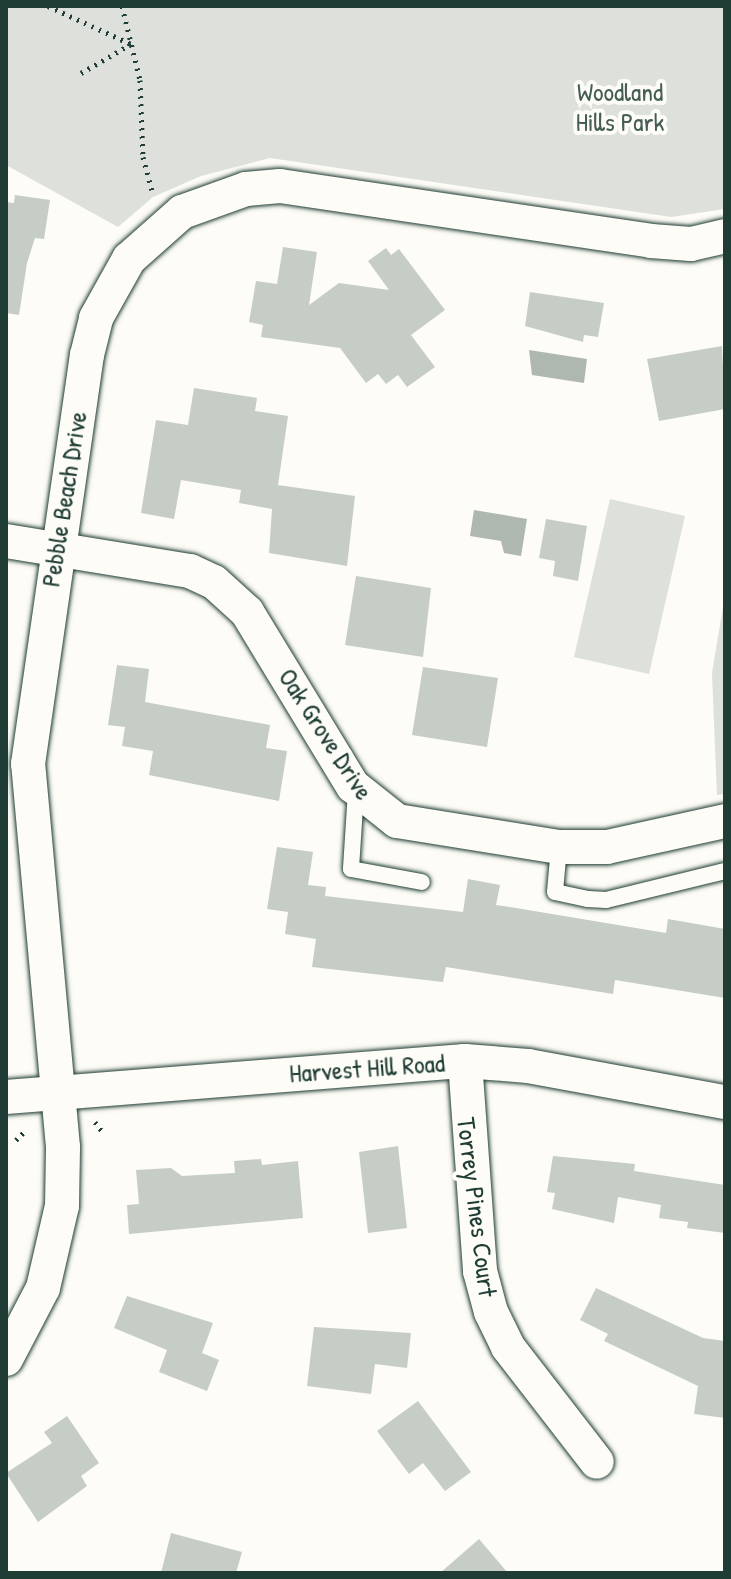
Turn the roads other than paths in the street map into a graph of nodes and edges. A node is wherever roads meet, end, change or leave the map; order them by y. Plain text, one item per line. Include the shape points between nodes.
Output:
1 (725, 236) edge
2 (6, 541) edge
3 (56, 550) junction
4 (356, 789) junction
5 (725, 821) edge
6 (559, 847) junction
7 (725, 871) edge
8 (422, 882) dead end
9 (465, 1061) junction
10 (57, 1094) junction
11 (6, 1097) edge
12 (725, 1102) edge
13 (6, 1359) edge
14 (597, 1462) dead end

1 - 3 street, Pebble Beach Drive via 691,244 651,241 280,186 212,198 155,231 129,259 96,318
2 - 3 street, Oak Grove Drive
3 - 4 street, Oak Grove Drive via 190,571 231,595
3 - 10 street, Pebble Beach Drive via 28,799
4 - 6 street, Oak Grove Drive via 397,821
4 - 8 lane via 351,869
5 - 6 street, Oak Grove Drive via 607,847
6 - 7 lane via 555,892 588,899 606,900
9 - 10 street, Harvest Hill Road
9 - 12 street, Harvest Hill Road via 528,1066
9 - 14 street, Torrey Pines Court via 464,1120 480,1271 491,1312 508,1347
10 - 11 street, Harvest Hill Road
10 - 13 street, Pebble Beach Drive via 63,1147 58,1242 25,1333

